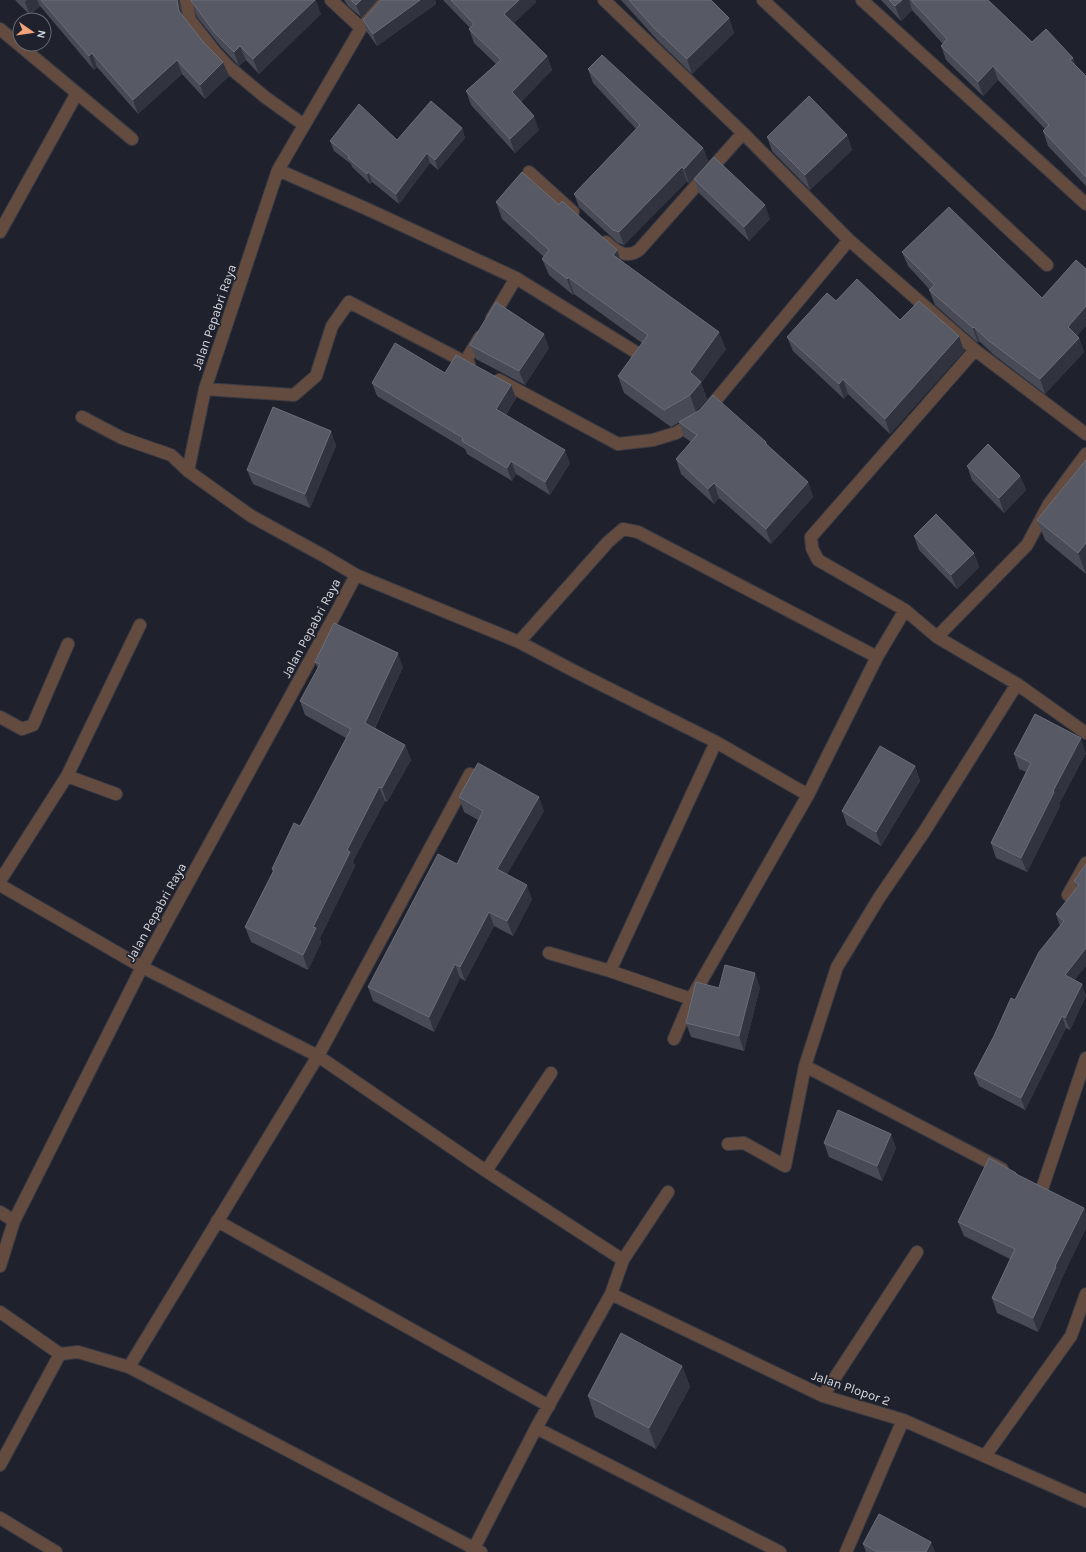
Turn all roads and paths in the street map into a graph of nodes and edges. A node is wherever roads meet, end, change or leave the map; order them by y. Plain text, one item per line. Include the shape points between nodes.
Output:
1 (186, 0) edge
2 (331, 0) edge
3 (386, 0) edge
4 (604, 0) edge
5 (763, 0) edge
6 (862, 0) edge
7 (361, 28) junction
8 (0, 29) edge
9 (77, 93) junction
10 (304, 125) junction
11 (743, 133) junction
12 (132, 139) dead end
13 (278, 170) junction
14 (529, 172) dead end
15 (1086, 204) edge
16 (580, 219) edge
17 (0, 232) edge
18 (597, 234) edge
19 (849, 240) junction
20 (1047, 264) dead end
21 (516, 278) junction
22 (975, 350) junction
23 (642, 356) edge
24 (465, 362) junction
25 (205, 389) junction
26 (82, 417) dead end
27 (1086, 434) edge
28 (1086, 454) edge
29 (188, 471) junction
30 (356, 576) junction
31 (905, 610) junction
32 (140, 625) dead end
33 (937, 638) junction
34 (519, 642) junction
35 (68, 644) dead end
36 (877, 657) junction
37 (1018, 684) junction
38 (0, 718) edge
39 (1086, 733) edge
40 (716, 742) junction
41 (470, 774) edge
42 (67, 776) junction
43 (116, 794) dead end
44 (808, 795) junction
45 (1086, 863) edge
46 (0, 882) edge
47 (0, 885) edge
48 (1068, 895) dead end
49 (549, 953) dead end
50 (142, 967) junction
51 (610, 971) junction
52 (691, 999) junction
53 (674, 1039) dead end
54 (318, 1056) junction
55 (1086, 1058) edge
56 (805, 1066) junction
57 (551, 1073) dead end
58 (728, 1144) dead end
59 (486, 1171) junction
60 (1016, 1176) edge
61 (1029, 1182) edge
62 (1042, 1189) junction
63 (668, 1192) dead end
64 (1055, 1195) edge
65 (0, 1212) edge
66 (14, 1221) junction
67 (217, 1221) junction
68 (917, 1252) dead end
69 (623, 1260) junction
70 (0, 1266) edge
71 (611, 1294) junction
72 (1086, 1294) edge
73 (0, 1312) edge
74 (60, 1354) junction
75 (129, 1367) junction
76 (823, 1396) junction
77 (549, 1406) junction
78 (902, 1420) junction
79 (536, 1428) junction
80 (984, 1456) junction
81 (0, 1465) edge
82 (1086, 1501) edge
83 (0, 1518) edge
84 (476, 1551) edge
85 (56, 1552) edge
86 (780, 1552) edge
87 (846, 1552) edge

1 - 10 street via 190,20 229,68
2 - 7 street
3 - 7 street, Jalan Pepabri Raya
4 - 11 street
5 - 20 street
6 - 15 street
7 - 10 street, Jalan Pepabri Raya
8 - 9 street
9 - 12 street
9 - 17 street
10 - 13 street, Jalan Pepabri Raya
11 - 18 street via 639,250 633,254 624,254 614,250
11 - 19 street
13 - 21 street
13 - 25 street, Jalan Pepabri Raya
14 - 16 street
19 - 22 street
19 - 24 street via 701,418 676,433 652,440 618,444
21 - 23 street
21 - 24 street
22 - 27 street
22 - 31 street via 811,537 812,548 818,560
24 - 25 street via 349,302 332,326 316,376 294,395
25 - 29 street, Jalan Pepabri Raya
26 - 29 street via 122,438 171,455
28 - 33 street via 1049,504 1027,545
29 - 30 street, Jalan Pepabri Raya via 251,516
30 - 34 street
30 - 50 street, Jalan Pepabri Raya
31 - 33 street
31 - 36 street
32 - 42 street
33 - 37 street
34 - 36 street via 608,542 623,529 638,532
34 - 40 street
35 - 38 street via 33,725 22,729
36 - 44 street
37 - 39 street
37 - 56 street via 837,967
40 - 44 street
40 - 51 street
41 - 54 street
42 - 43 street
42 - 46 street
44 - 52 street
45 - 48 street
47 - 50 street
49 - 51 street
50 - 54 street
50 - 66 street, Jalan Pepabri Raya
51 - 52 street
52 - 53 street
54 - 59 street
54 - 67 street
55 - 62 street
56 - 58 street via 785,1166 744,1143
56 - 60 street
57 - 59 street
59 - 69 street
61 - 62 street
62 - 64 street
63 - 69 street
65 - 66 street
66 - 70 street, Jalan Pepabri Raya
67 - 75 street
67 - 77 street
68 - 76 street
69 - 71 street
71 - 76 street, Jalan Plopor 2
71 - 77 street
72 - 80 street via 1072,1336
73 - 74 street
74 - 75 street via 78,1352
74 - 81 street
75 - 84 street
76 - 78 street, Jalan Plopor 2
77 - 79 street
78 - 80 street, Jalan Plopor 2
78 - 87 street
79 - 84 street
79 - 86 street
80 - 82 street, Jalan Plopor 2
83 - 85 street

